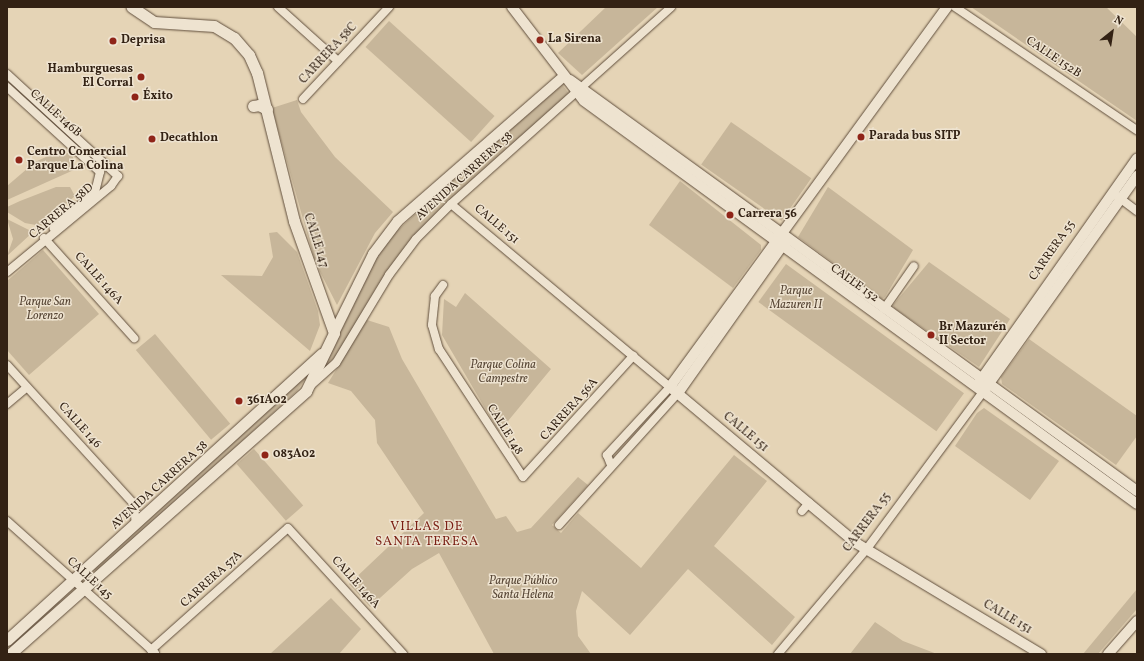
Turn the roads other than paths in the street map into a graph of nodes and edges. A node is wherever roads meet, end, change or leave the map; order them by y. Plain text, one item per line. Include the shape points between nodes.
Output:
1 (132, 7) edge
2 (138, 7) edge
3 (278, 7) edge
4 (389, 7) edge
5 (512, 7) edge
6 (671, 7) edge
7 (947, 7) edge
8 (955, 7) edge
9 (145, 18) junction
10 (338, 61) junction
11 (7, 74) edge
12 (564, 76) junction
13 (7, 87) edge
14 (580, 91) junction
15 (303, 99) dead end
16 (1137, 130) edge
17 (1137, 159) edge
18 (118, 176) joint
19 (1137, 176) edge
20 (100, 177) joint
21 (1111, 192) junction
22 (1120, 198) junction
23 (451, 204) junction
24 (1137, 211) edge
25 (45, 239) junction
26 (781, 241) junction
27 (914, 266) dead end
28 (7, 272) edge
29 (443, 285) dead end
30 (884, 309) junction
31 (334, 333) junction
32 (134, 338) dead end
33 (327, 348) junction
34 (633, 356) junction
35 (7, 365) edge
36 (980, 378) junction
37 (989, 384) junction
38 (27, 387) junction
39 (306, 390) junction
40 (674, 390) junction
41 (979, 391) junction
42 (7, 404) edge
43 (523, 477) joint
44 (1137, 491) edge
45 (134, 504) junction
46 (1137, 504) edge
47 (155, 508) junction
48 (7, 521) edge
49 (559, 525) dead end
50 (135, 526) junction
51 (288, 528) joint
52 (866, 550) junction
53 (74, 581) junction
54 (83, 590) junction
55 (1137, 621) edge
56 (7, 640) edge
57 (153, 652) edge
58 (10, 654) edge
59 (404, 654) edge
60 (778, 654) edge
61 (1041, 654) edge
62 (1108, 654) edge

1 - 9 main road, CALLE 147
2 - 9 main road
3 - 10 street
4 - 10 street, CARRERA 58C
5 - 12 street, CALLE 152
6 - 14 street, AVENIDA CARRERA 58
7 - 26 street
8 - 16 street, CALLE 152B
9 - 31 main road, CALLE 147 via 163,24 214,26 234,38 249,55 260,107 277,156 304,254
10 - 15 street, CARRERA 58C
11 - 18 street, CALLE 146B
12 - 14 street, CALLE 152
12 - 31 street, AVENIDA CARRERA 58 via 398,221 373,254
13 - 20 street, CALLE 146B via 92,162
14 - 23 street, AVENIDA CARRERA 58
14 - 26 street, CALLE 152
17 - 21 street, CARRERA 55
18 - 25 street, CARRERA 58D via 111,186
19 - 22 street, CARRERA 55
20 - 25 street, CARRERA 58D via 95,192
21 - 22 street
21 - 36 street, CARRERA 55
22 - 24 street
22 - 37 street, CARRERA 55
23 - 34 street, CALLE 151
23 - 39 street, AVENIDA CARRERA 58 via 397,263 336,363
25 - 28 street, CARRERA 58D
25 - 32 street, CALLE 146A
26 - 30 street, CALLE 152
26 - 40 street
26 - 41 street, CALLE 152
27 - 30 street
29 - 43 street, CALLE 148 via 435,296 432,325 440,349
30 - 36 street, CALLE 152
31 - 33 main road, AVENIDA CARRERA 58
33 - 39 main road, AVENIDA CARRERA 58
33 - 47 main road, AVENIDA CARRERA 58 via 297,380
34 - 40 street, CALLE 151
34 - 43 street, CARRERA 56A
35 - 38 street, CALLE 146
36 - 37 street, CALLE 152
36 - 41 street, CARRERA 55
37 - 41 street, CARRERA 55
37 - 44 street, CALLE 152
38 - 42 street
38 - 45 street, CALLE 146
39 - 54 main road, AVENIDA CARRERA 58
40 - 49 street via 607,455 611,465
40 - 52 street, CALLE 151 via 805,507
41 - 46 street, CALLE 152
41 - 52 street, CARRERA 55
45 - 47 street
45 - 50 street
47 - 50 main road, AVENIDA CARRERA 58
48 - 53 street, CALLE 145
50 - 53 main road, AVENIDA CARRERA 58
51 - 57 street, CARRERA 57A
51 - 59 street, CALLE 146A
52 - 60 street, CARRERA 55
52 - 61 street, CALLE 151
53 - 54 street, CALLE 145
53 - 56 main road, AVENIDA CARRERA 58
54 - 57 street, CALLE 145
54 - 58 main road, AVENIDA CARRERA 58
55 - 62 street

